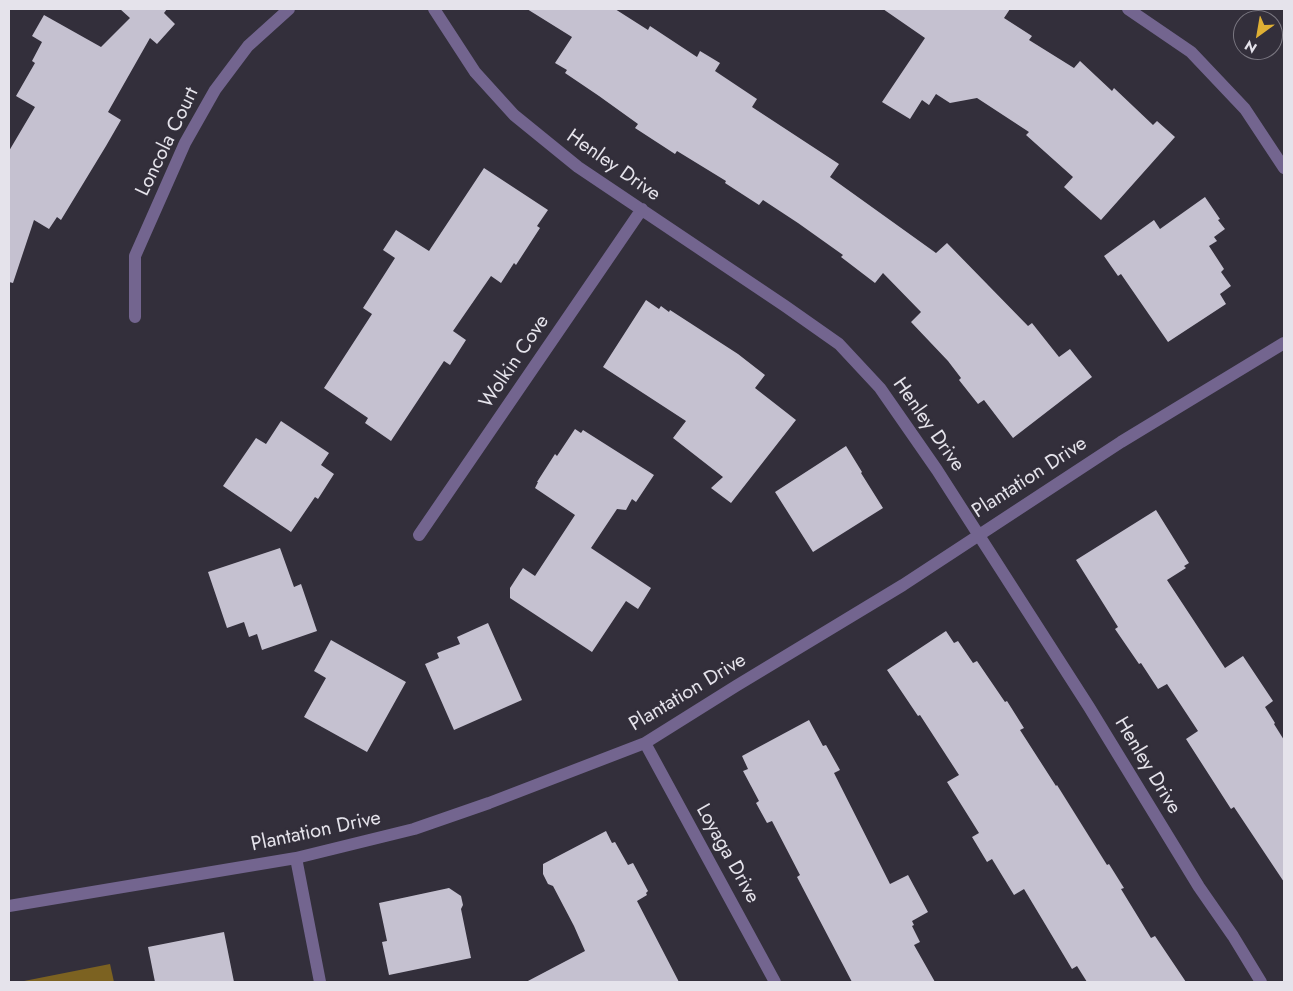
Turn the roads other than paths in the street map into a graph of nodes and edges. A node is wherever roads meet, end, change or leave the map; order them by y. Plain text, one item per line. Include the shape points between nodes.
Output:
1 (289, 9) edge
2 (434, 9) edge
3 (1128, 9) edge
4 (1284, 168) edge
5 (642, 209) junction
6 (135, 317) dead end
7 (1284, 343) edge
8 (420, 535) dead end
9 (978, 535) junction
10 (645, 743) junction
11 (296, 858) junction
12 (9, 906) edge
13 (320, 982) edge
14 (775, 982) edge
15 (1261, 982) edge

1 - 6 street, Loncola Court via 248,46 215,90 185,144 135,256
2 - 5 street, Henley Drive via 475,72 514,115 578,167
3 - 4 street via 1191,52 1245,109
5 - 8 street, Wolkin Cove
5 - 9 street, Henley Drive via 839,344 880,388
7 - 9 street, Plantation Drive via 1121,442
9 - 10 street, Plantation Drive via 903,585
9 - 15 street, Henley Drive
10 - 11 street, Plantation Drive via 414,829
10 - 14 street, Loyaga Drive
11 - 12 street, Plantation Drive
11 - 13 street

